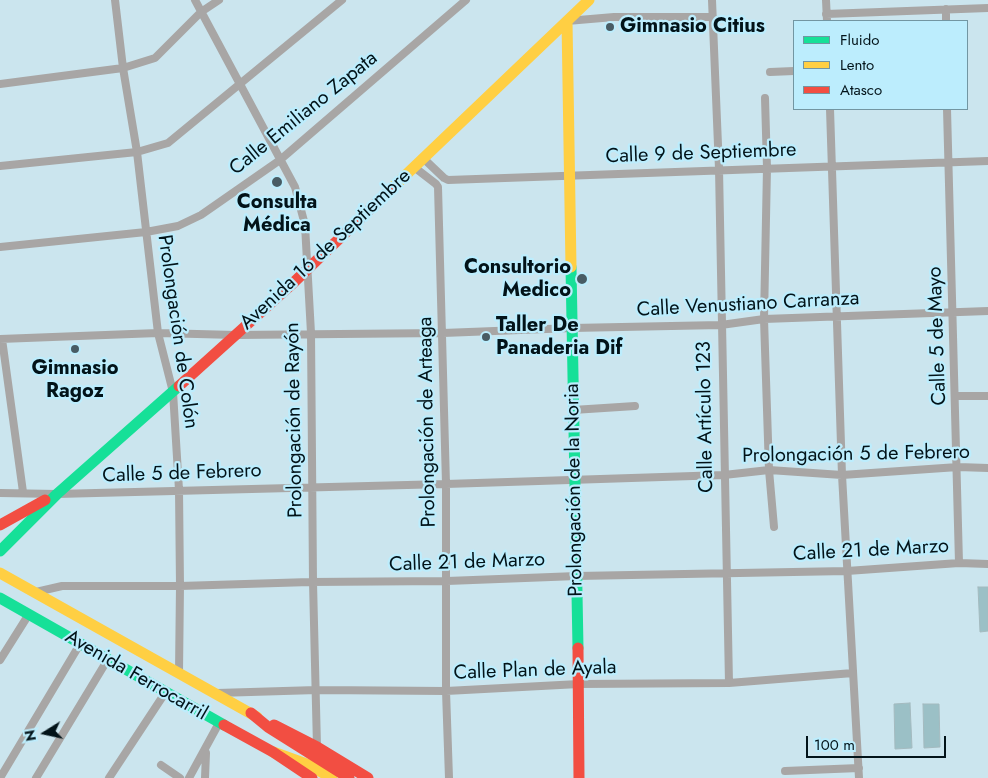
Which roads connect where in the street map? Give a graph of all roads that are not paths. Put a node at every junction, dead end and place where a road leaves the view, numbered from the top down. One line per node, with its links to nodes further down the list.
1 (115, 0): 19 (street, Prolongación de Colón)
2 (195, 0): 14 (street, Prolongación de Rayón)
3 (219, 0): 14 (street)
4 (342, 0): 23 (street)
5 (466, 0): 29 (street, Calle Emiliano Zapata)
6 (589, 0): 10 (main road, Avenida 16 de Septiembre)
7 (712, 0): 15 (street, Calle Artículo 123)
8 (826, 0): 16 (street)
9 (918, 0): 13 (street)
10 (579, 5): 18 (main road, Avenida 16 de Septiembre)
11 (988, 8): 12 (street)
12 (946, 9): 13 (street); 17 (street)
13 (918, 10): 16 (street)
14 (201, 12): 19 (street); 23 (street, Prolongación de Rayón)
15 (713, 17): 18 (street); 36 (street, Calle Artículo 123)
16 (826, 18)
17 (946, 20)
18 (567, 21): 28 (main road, Avenida 16 de Septiembre); 37 (main road, Prolongación de la Noria)
19 (123, 68): 22 (street); 27 (street, Prolongación de Colón)
20 (770, 72): 21 (street)
21 (793, 72)
22 (0, 84)
23 (240, 84): 27 (street); 29 (street, Prolongación de Rayón)
24 (765, 98): 35 (street)
25 (830, 110): 33 (street)
26 (947, 110): 31 (street, Calle 5 de Mayo)
27 (137, 152): 32 (street); 38 (street, Prolongación de Colón)
28 (424, 158): 34 (main road, Avenida 16 de Septiembre); 37 (street, Calle 9 de Septiembre)
29 (280, 160): 38 (street, Calle Emiliano Zapata); 40 (street, Prolongación de Rayón)
30 (988, 161): 31 (street, Calle 9 de Septiembre)
31 (948, 164): 33 (street, Calle 9 de Septiembre); 41 (street, Calle 5 de Mayo)
32 (0, 166)
33 (832, 166): 35 (street, Calle 9 de Septiembre); 43 (street)
34 (414, 167): 40 (main road, Avenida 16 de Septiembre); 49 (street, Prolongación de Arteaga)
35 (767, 168): 36 (street, Calle 9 de Septiembre); 44 (street)
36 (719, 169): 37 (street, Calle 9 de Septiembre); 45 (street, Calle Artículo 123)
37 (569, 175): 46 (main road, Prolongación de la Noria)
38 (146, 232): 39 (street, Calle Emiliano Zapata); 47 (street, Prolongación de Colón)
39 (0, 247)
40 (308, 268): 48 (street, Prolongación de Rayón); 50 (main road, Avenida 16 de Septiembre)
41 (954, 312): 42 (street, Calle Venustiano Carranza); 43 (street, Calle Venustiano Carranza); 53 (street, Calle 5 de Mayo)
42 (988, 312)
43 (837, 317): 44 (street, Calle Venustiano Carranza); 61 (street)
44 (764, 319): 45 (street, Calle Venustiano Carranza); 59 (street)
45 (720, 325): 46 (street, Calle Venustiano Carranza); 60 (street, Calle Artículo 123)
46 (572, 328): 49 (street, Calle Venustiano Carranza); 56 (main road, Prolongación de la Noria)
47 (158, 333): 50 (street, Calle Venustiano Carranza); 51 (street, Calle Venustiano Carranza); 52 (street, Prolongación de Colón)
48 (311, 333): 49 (street, Calle Venustiano Carranza); 50 (street, Calle Venustiano Carranza); 64 (street, Prolongación de Rayón)
49 (443, 333): 63 (street, Prolongación de Arteaga)
50 (236, 335): 52 (main road, Avenida 16 de Septiembre)
51 (1, 339): 66 (street)
52 (173, 392): 65 (street, Prolongación de Colón); 68 (main road, Avenida 16 de Septiembre)
53 (956, 396): 54 (street); 57 (street, Calle 5 de Mayo)
54 (988, 396)
55 (635, 406): 56 (street)
56 (573, 410): 62 (main road, Prolongación de la Noria)
57 (958, 467): 58 (street, Prolongación 5 de Febrero); 61 (street, Prolongación 5 de Febrero); 72 (street, Calle 5 de Mayo)
58 (988, 468)
59 (769, 470): 60 (street, Prolongación 5 de Febrero); 61 (street, Prolongación 5 de Febrero); 70 (street)
60 (724, 475): 62 (street, Prolongación 5 de Febrero); 76 (street, Calle Artículo 123)
61 (842, 475): 74 (street)
62 (574, 480): 63 (street, Calle 5 de Febrero); 77 (main road, Prolongación de la Noria)
63 (446, 484): 64 (street, Calle 5 de Febrero); 78 (street, Prolongación de Arteaga)
64 (312, 486): 65 (street, Calle 5 de Febrero); 79 (street, Prolongación de Rayón)
65 (179, 490): 68 (street, Calle 5 de Febrero); 80 (street, Prolongación de Colón)
66 (23, 492): 67 (street, Calle 5 de Febrero); 68 (street, Calle 5 de Febrero)
67 (0, 493)
68 (57, 494): 69 (main road, Avenida 16 de Septiembre); 71 (main road, Avenida 16 de Septiembre)
69 (0, 525)
70 (774, 527)
71 (0, 550)
72 (959, 563): 73 (street, Calle 21 de Marzo); 74 (street, Calle 21 de Marzo)
73 (988, 564)
74 (847, 571): 76 (street, Calle 21 de Marzo); 88 (street)
75 (0, 573): 81 (main road, Avenida Ferrocarril)
76 (725, 574): 77 (street, Calle 21 de Marzo); 90 (street, Calle Artículo 123)
77 (577, 576): 78 (street, Calle 21 de Marzo); 89 (main road, Prolongación de la Noria)
78 (447, 581): 79 (street, Calle 21 de Marzo); 92 (street, Prolongación de Arteaga)
79 (313, 582): 80 (street, Calle 21 de Marzo); 91 (street, Prolongación de Rayón)
80 (180, 586): 81 (street, Calle 21 de Marzo); 87 (street, Prolongación de Colón)
81 (36, 592): 87 (main road, Avenida Ferrocarril)
82 (0, 598): 83 (main road, Avenida Ferrocarril)
83 (29, 614): 84 (main road, Avenida Ferrocarril); 86 (street)
84 (80, 644): 85 (main road, Avenida Ferrocarril); 103 (street)
85 (108, 659): 93 (main road, Avenida Ferrocarril); 104 (street)
86 (0, 660)
87 (178, 672): 94 (main road, Avenida Ferrocarril)
88 (853, 674): 90 (street, Calle Plan de Ayala); 101 (street)
89 (579, 684): 90 (street, Calle Plan de Ayala); 92 (street, Calle Plan de Ayala); 114 (main road, Prolongación de la Noria)
90 (729, 684)
91 (317, 690): 92 (street, Calle Plan de Ayala); 94 (street, Calle Plan de Ayala); 97 (street, Prolongación de Rayón)
92 (446, 691): 113 (street, Prolongación de Arteaga)
93 (165, 693): 96 (main road, Avenida Ferrocarril); 105 (street)
94 (217, 693): 95 (main road, Avenida Ferrocarril)
95 (250, 713): 97 (main road, Avenida Ferrocarril); 111 (main road, Avenida Ferrocarril)
96 (219, 723): 98 (street); 99 (main road, Avenida Ferrocarril)
97 (317, 747): 112 (main road, Avenida Ferrocarril)
98 (206, 750): 107 (street); 108 (street)
99 (273, 752): 109 (main road, Avenida Ferrocarril); 110 (main road, Avenida Ferrocarril)
100 (161, 764): 106 (street)
101 (859, 768): 102 (street); 115 (street)
102 (785, 771)
103 (0, 778)
104 (36, 778)
105 (109, 778)
106 (180, 778)
107 (189, 778)
108 (205, 778)
109 (312, 778)
110 (332, 778)
111 (349, 778)
112 (368, 778)
113 (449, 778)
114 (579, 778)
115 (859, 778)

